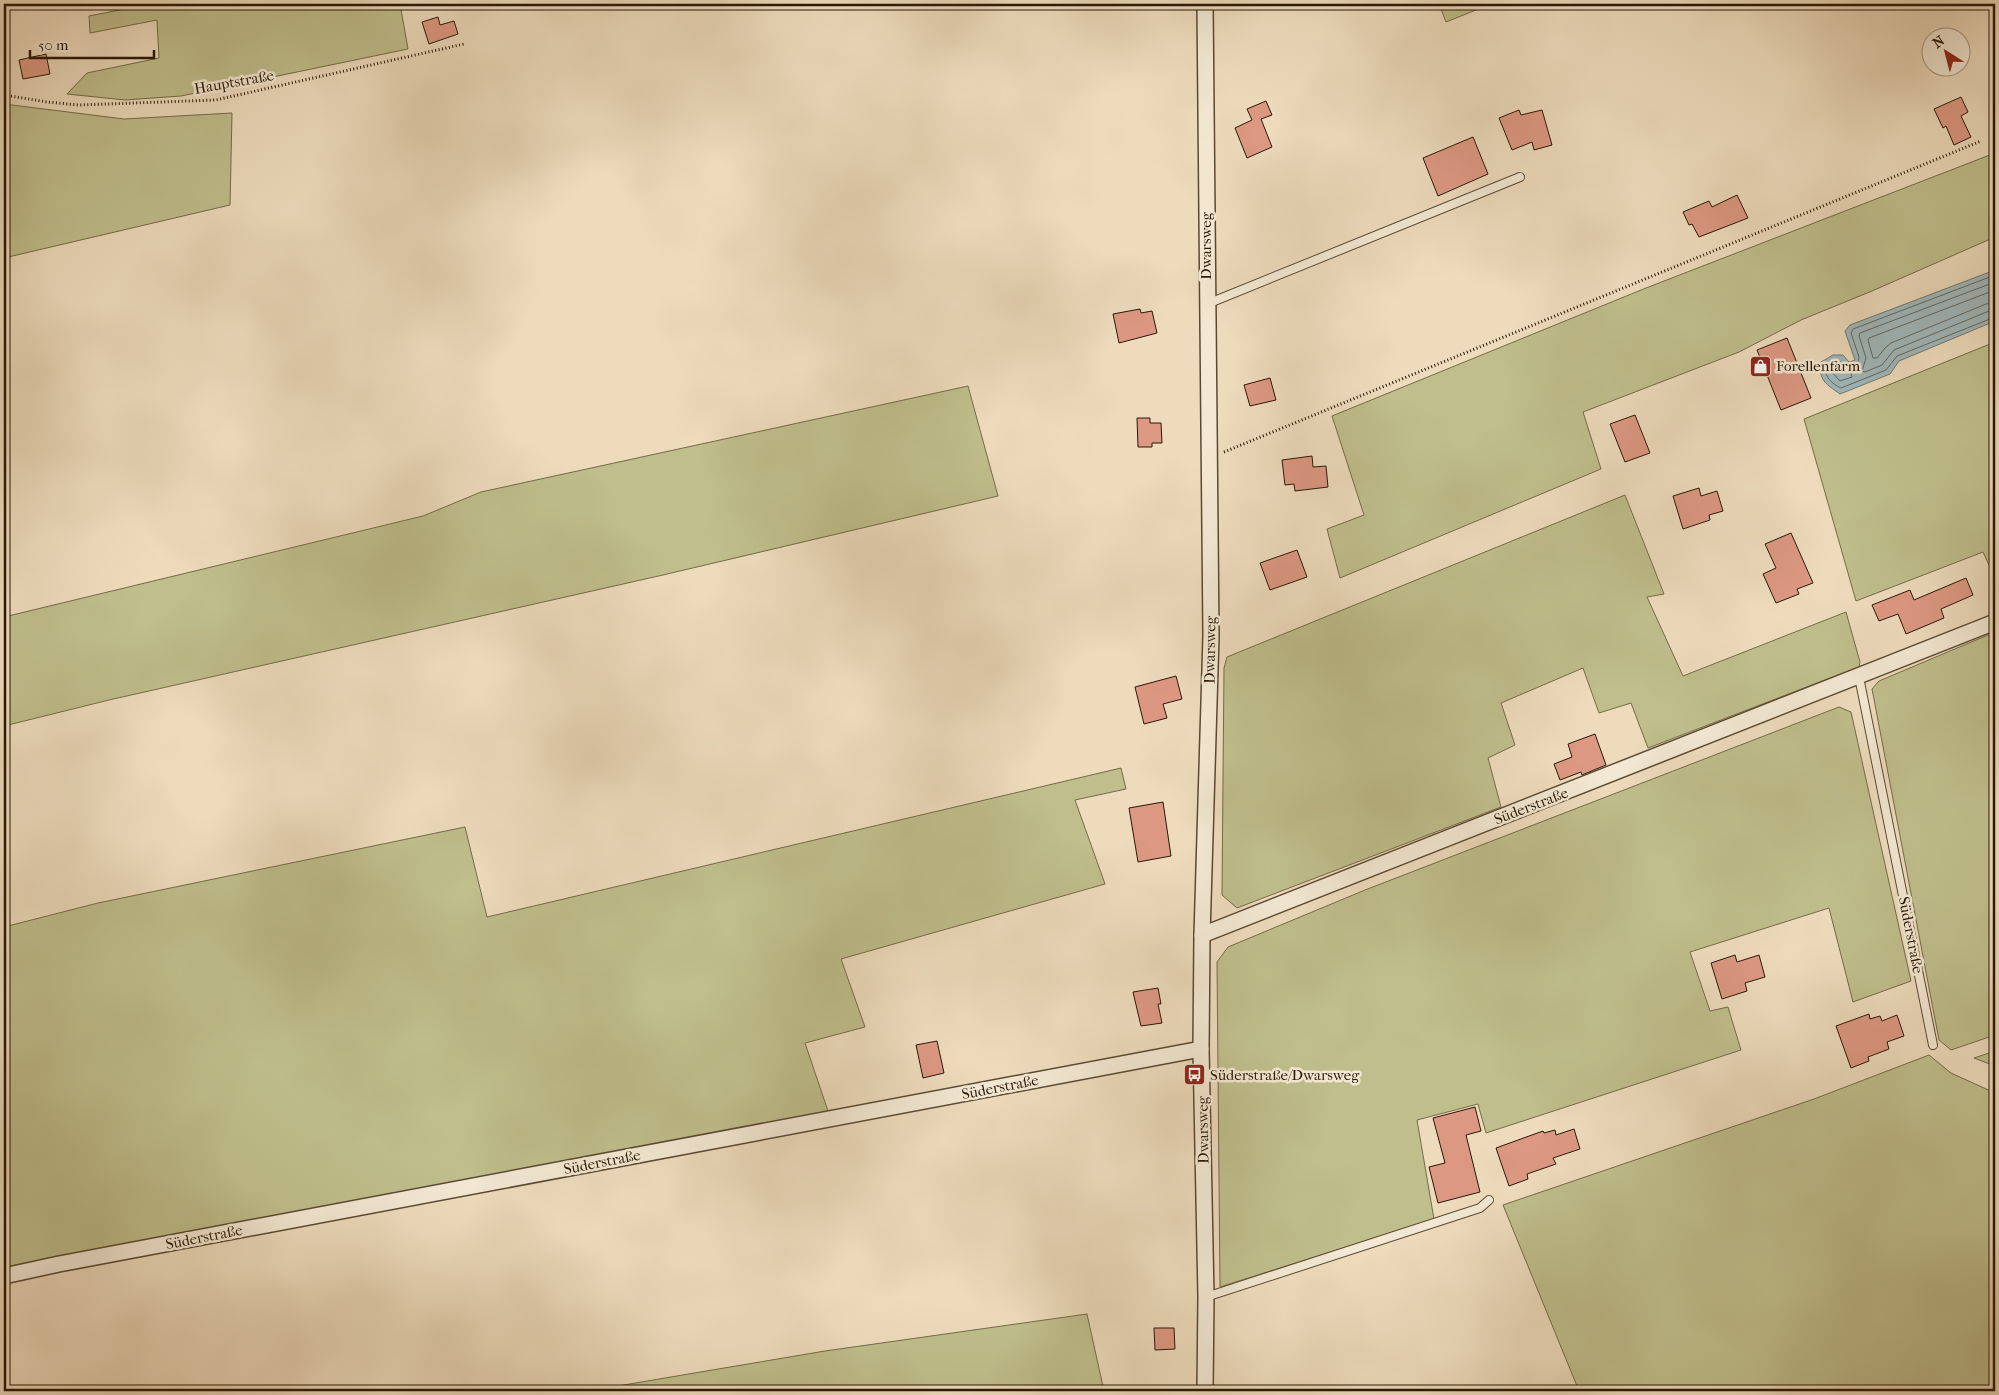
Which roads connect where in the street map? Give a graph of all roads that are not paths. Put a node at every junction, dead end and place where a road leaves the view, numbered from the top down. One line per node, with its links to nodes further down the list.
1 (1205, 4): 3 (street, Dwarsweg)
2 (1520, 177): 3 (lane)
3 (1207, 304): 6 (street, Dwarsweg)
4 (1995, 622): 5 (street, Süderstraße)
5 (1859, 677): 6 (street, Süderstraße); 7 (lane, Süderstraße)
6 (1202, 935): 8 (street, Dwarsweg)
7 (1933, 1045)
8 (1201, 1049): 10 (street, Süderstraße); 11 (street, Dwarsweg)
9 (1489, 1200): 11 (lane)
10 (4, 1276)
11 (1206, 1297): 12 (street, Dwarsweg)
12 (1205, 1391)

